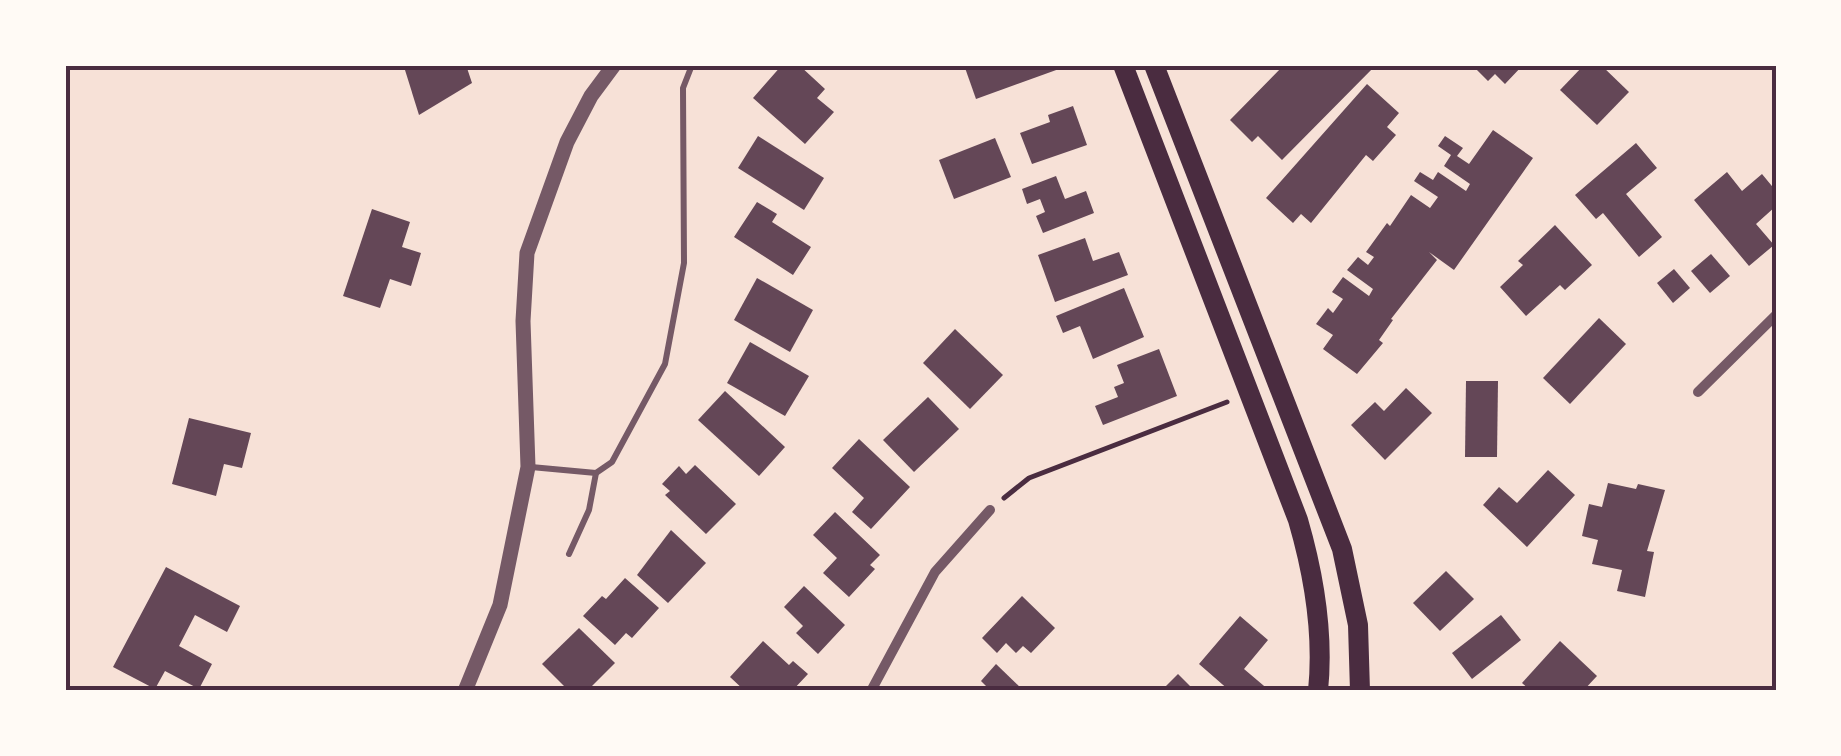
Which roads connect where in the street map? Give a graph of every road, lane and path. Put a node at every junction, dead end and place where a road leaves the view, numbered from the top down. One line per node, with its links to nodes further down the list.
1 (614, 65): 8 (street)
2 (692, 65): 9 (lane)
3 (1123, 65): 14 (highway)
4 (1154, 65): 15 (highway)
5 (1776, 315): 6 (street)
6 (1698, 392)
7 (1230, 401): 10 (path)
8 (528, 467): 9 (lane); 12 (street)
9 (596, 473): 11 (lane)
10 (990, 510): 13 (street)
11 (569, 554)
12 (465, 691)
13 (872, 691)
14 (1318, 691)
15 (1360, 691)

